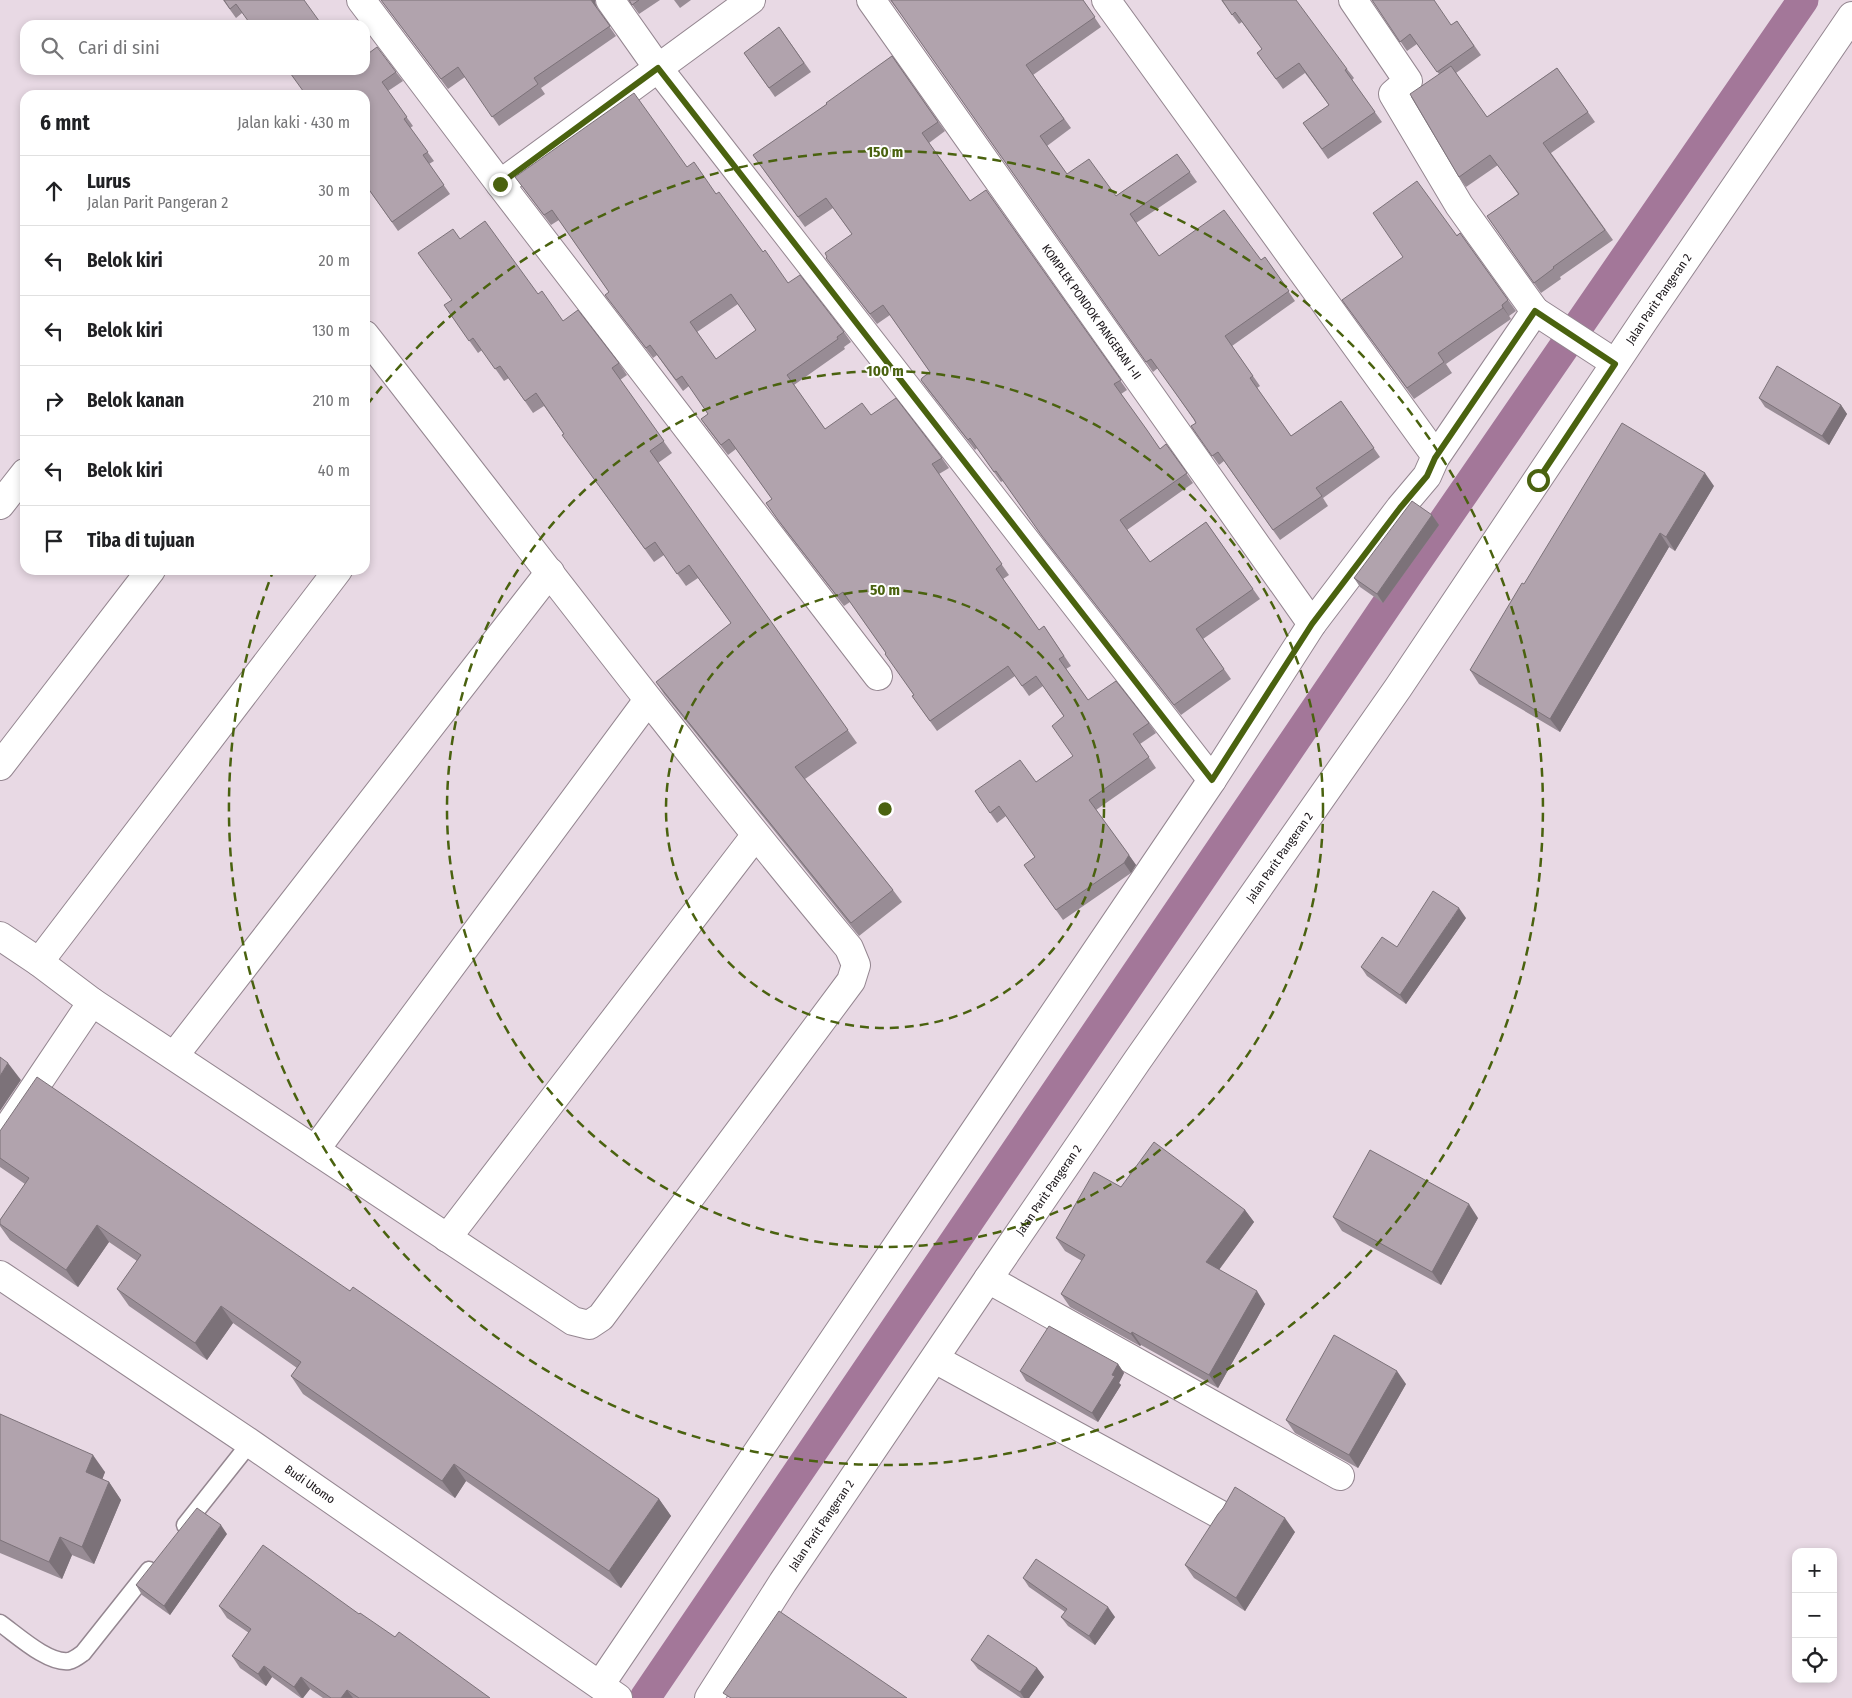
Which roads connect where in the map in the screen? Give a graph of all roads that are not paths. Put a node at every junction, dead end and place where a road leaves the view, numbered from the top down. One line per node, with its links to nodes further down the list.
1 (361, 0): 9 (street)
2 (610, 0): 8 (street)
3 (751, 0): 8 (street)
4 (871, 0): 19 (street, KOMPLEK PONDOK PANGERAN I-II)
5 (1106, 0): 13 (street)
6 (1353, 0): 10 (street)
7 (1852, 16): 12 (street, Jalan Parit Pangeran 2)
8 (658, 68): 9 (street); 23 (street)
9 (500, 184): 20 (street)
10 (1542, 315): 12 (street); 13 (street)
11 (370, 341): 16 (street)
12 (1609, 359): 33 (street, Jalan Parit Pangeran 2)
13 (1435, 458): 19 (street)
14 (20, 479): 15 (street)
15 (0, 505)
16 (550, 572): 21 (street); 28 (street)
17 (147, 575): 22 (street)
18 (334, 575): 26 (street)
19 (1312, 624): 23 (street)
20 (878, 676)
21 (648, 700): 24 (street); 30 (street)
22 (0, 766)
23 (1212, 780): 41 (street)
24 (756, 836): 31 (street); 31 (street)
25 (0, 936): 26 (street)
26 (38, 962): 27 (street)
27 (92, 1002): 28 (street); 29 (street)
28 (174, 1056): 30 (street)
29 (0, 1139)
30 (315, 1150): 31 (street)
31 (447, 1238)
32 (0, 1275): 35 (street, Budi Utomo)
33 (988, 1279): 34 (street, Jalan Parit Pangeran 2); 36 (street)
34 (935, 1359): 37 (street); 42 (street, Jalan Parit Pangeran 2)
35 (250, 1443): 38 (lane); 41 (street, Budi Utomo)
36 (1340, 1476)
37 (1219, 1514)
38 (176, 1536)
39 (157, 1560): 40 (lane)
40 (0, 1623)
41 (609, 1691)
42 (709, 1698)

